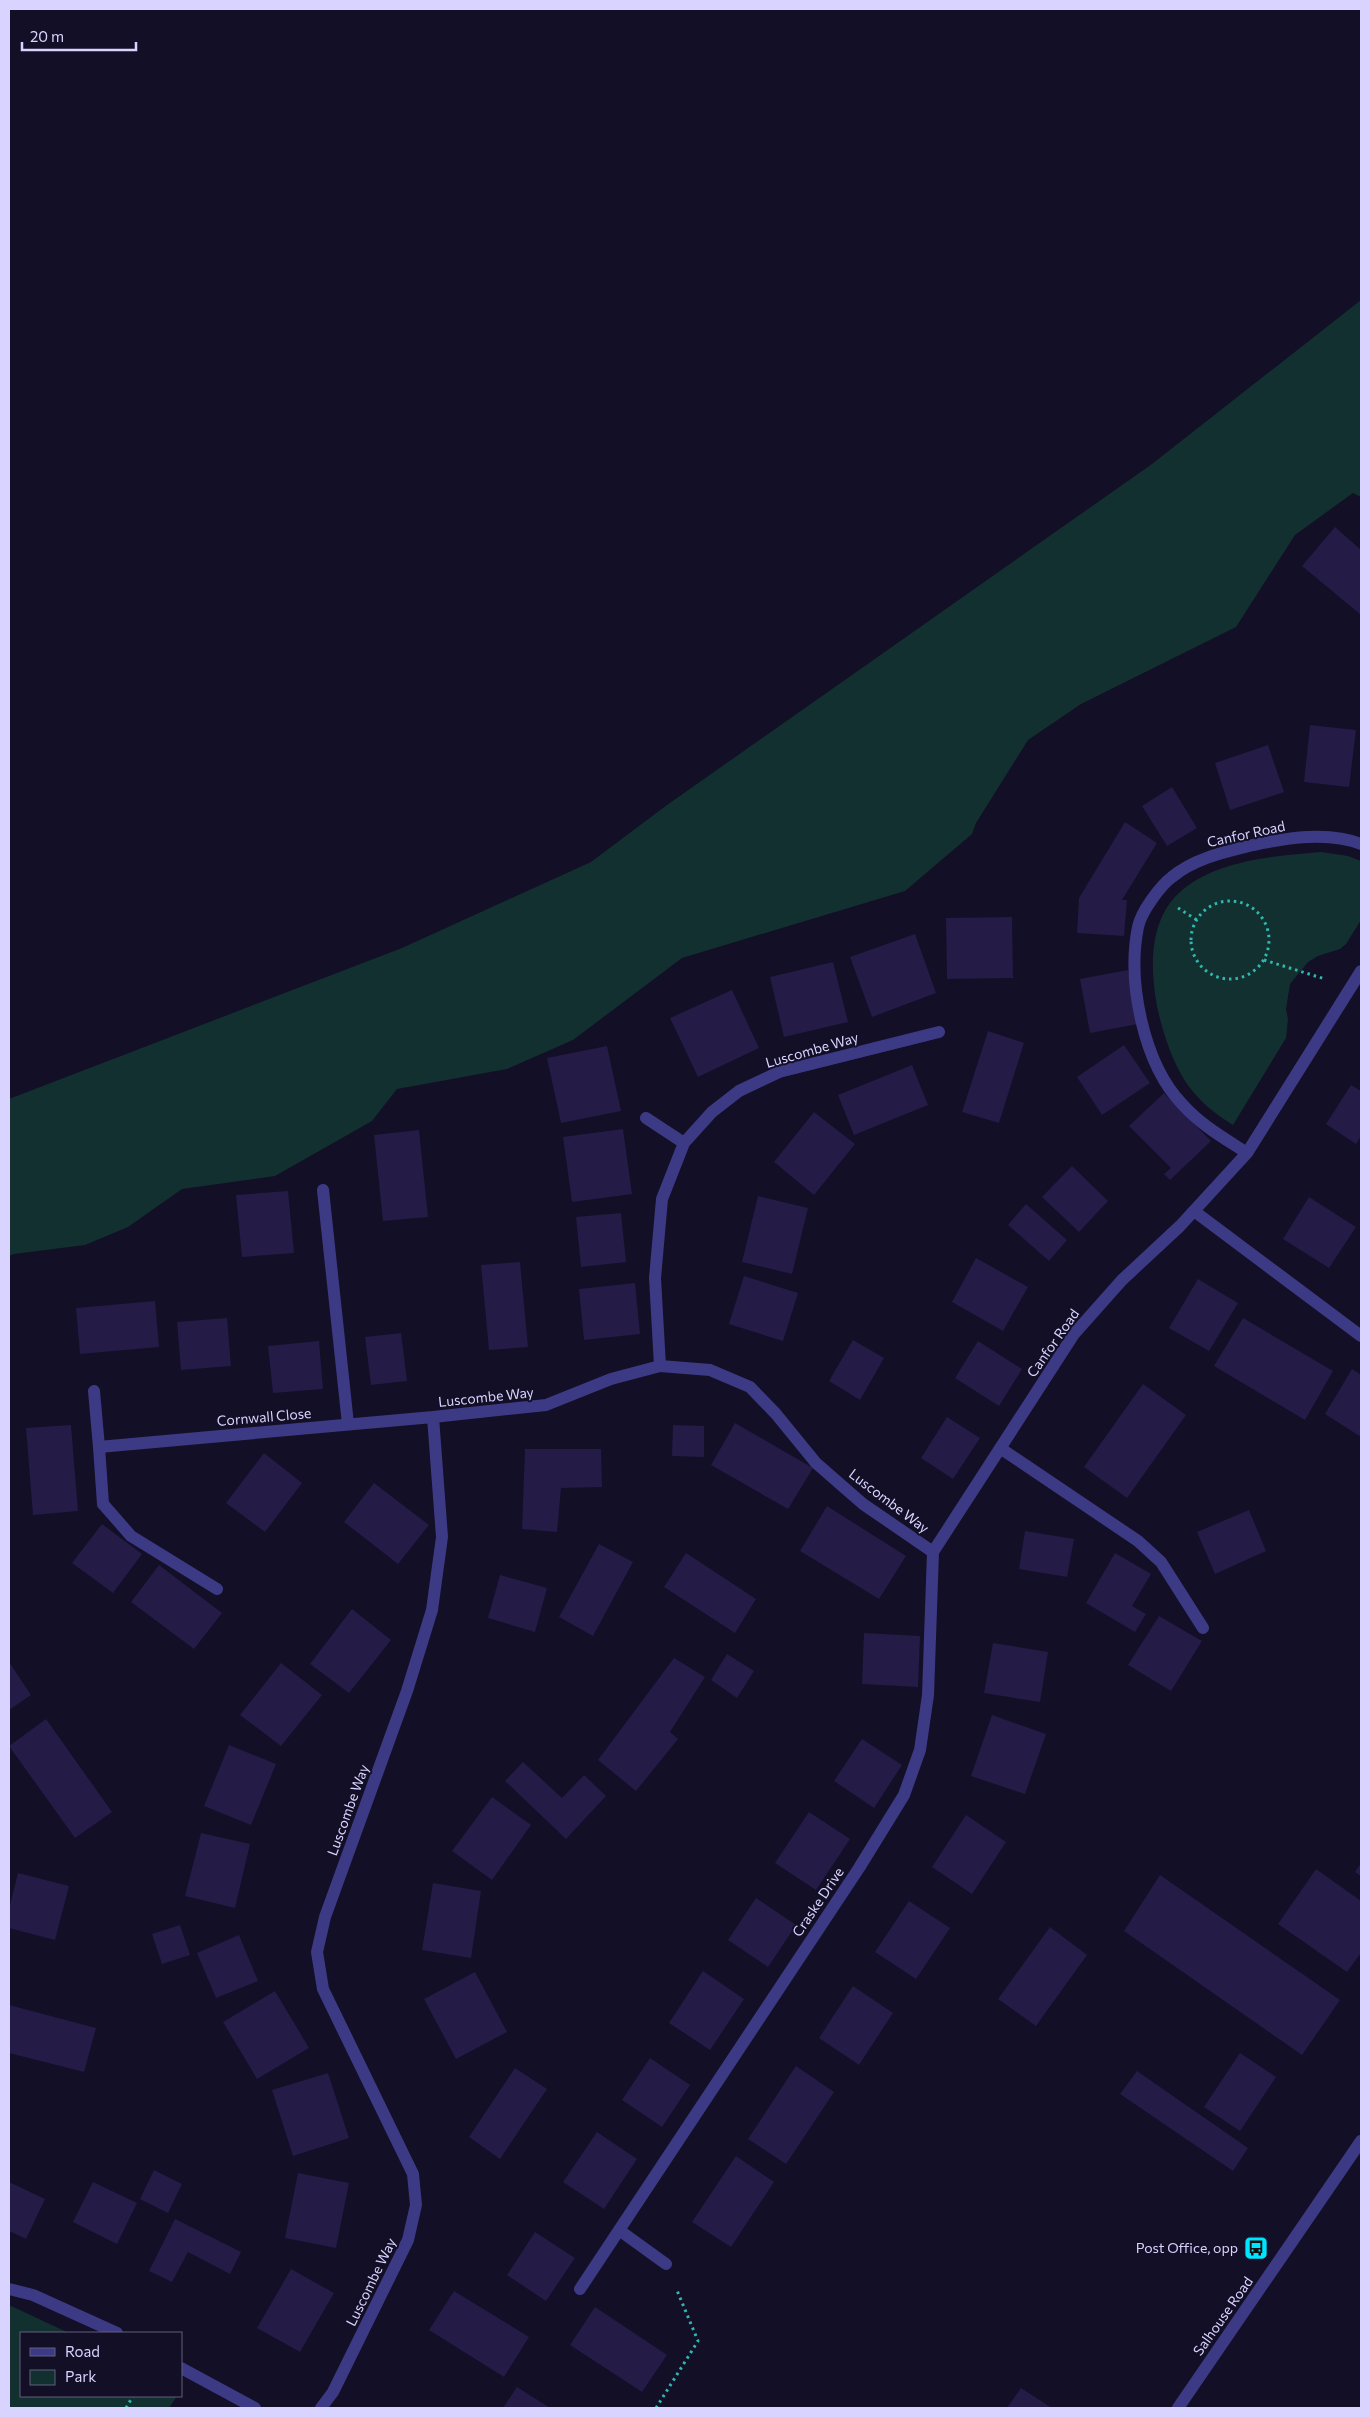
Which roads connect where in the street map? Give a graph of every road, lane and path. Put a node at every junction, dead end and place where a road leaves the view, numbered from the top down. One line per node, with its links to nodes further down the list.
1 (1361, 844): 8 (street, Canfor Road)
2 (1264, 960): 2 (path); 4 (path)
3 (1361, 971): 4 (street, Canfor Road)
4 (1356, 990): 8 (street, Canfor Road)
5 (939, 1032): 7 (street, Luscombe Way)
6 (646, 1118): 7 (street)
7 (684, 1143): 12 (street, Luscombe Way)
8 (1247, 1153): 10 (street, Canfor Road)
9 (323, 1190): 15 (street)
10 (1194, 1211): 11 (street); 17 (street, Canfor Road)
11 (1361, 1336)
12 (660, 1366): 14 (street, Luscombe Way); 18 (street, Luscombe Way)
13 (94, 1391): 16 (street)
14 (433, 1417): 15 (street, Cornwall Close); 31 (street, Luscombe Way)
15 (348, 1424): 16 (street, Cornwall Close)
16 (99, 1447): 19 (street)
17 (1000, 1448): 18 (street, Canfor Road); 20 (street)
18 (933, 1552): 22 (street, Craske Drive)
19 (217, 1589)
20 (1203, 1628)
21 (1361, 2141): 33 (street, Salhouse Road)
22 (619, 2230): 23 (street); 25 (street, Craske Drive)
23 (666, 2264): 32 (path)
24 (9, 2289): 26 (street)
25 (580, 2289)
26 (116, 2332)
27 (182, 2369): 30 (street)
28 (132, 2397): 29 (path)
29 (126, 2408)
30 (255, 2408)
31 (321, 2408)
32 (656, 2408)
33 (1178, 2408)

